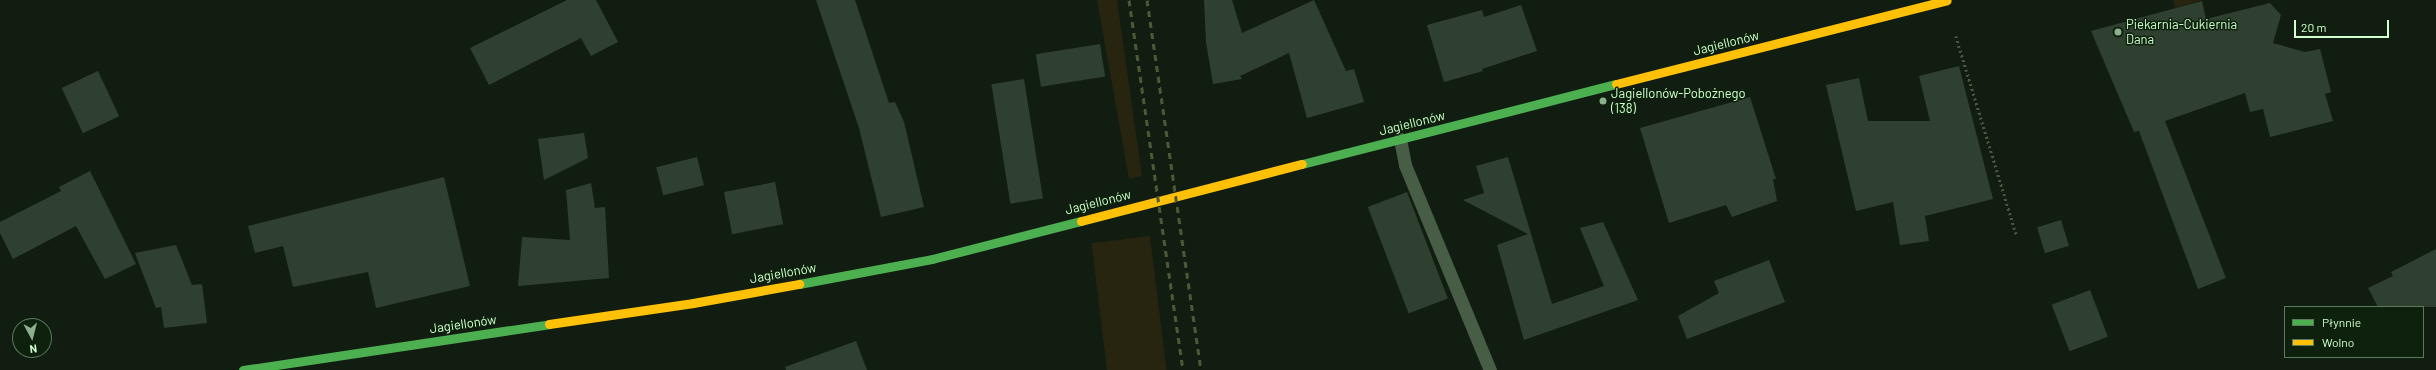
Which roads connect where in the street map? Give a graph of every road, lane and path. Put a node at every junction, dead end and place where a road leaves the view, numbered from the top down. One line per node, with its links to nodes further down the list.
1 (1947, 0): 3 (street, Jagiellonów)
2 (1956, 36): 4 (path)
3 (1400, 139): 5 (street, Jagiellonów); 6 (lane)
4 (2016, 234)
5 (243, 370)
6 (1490, 370)

